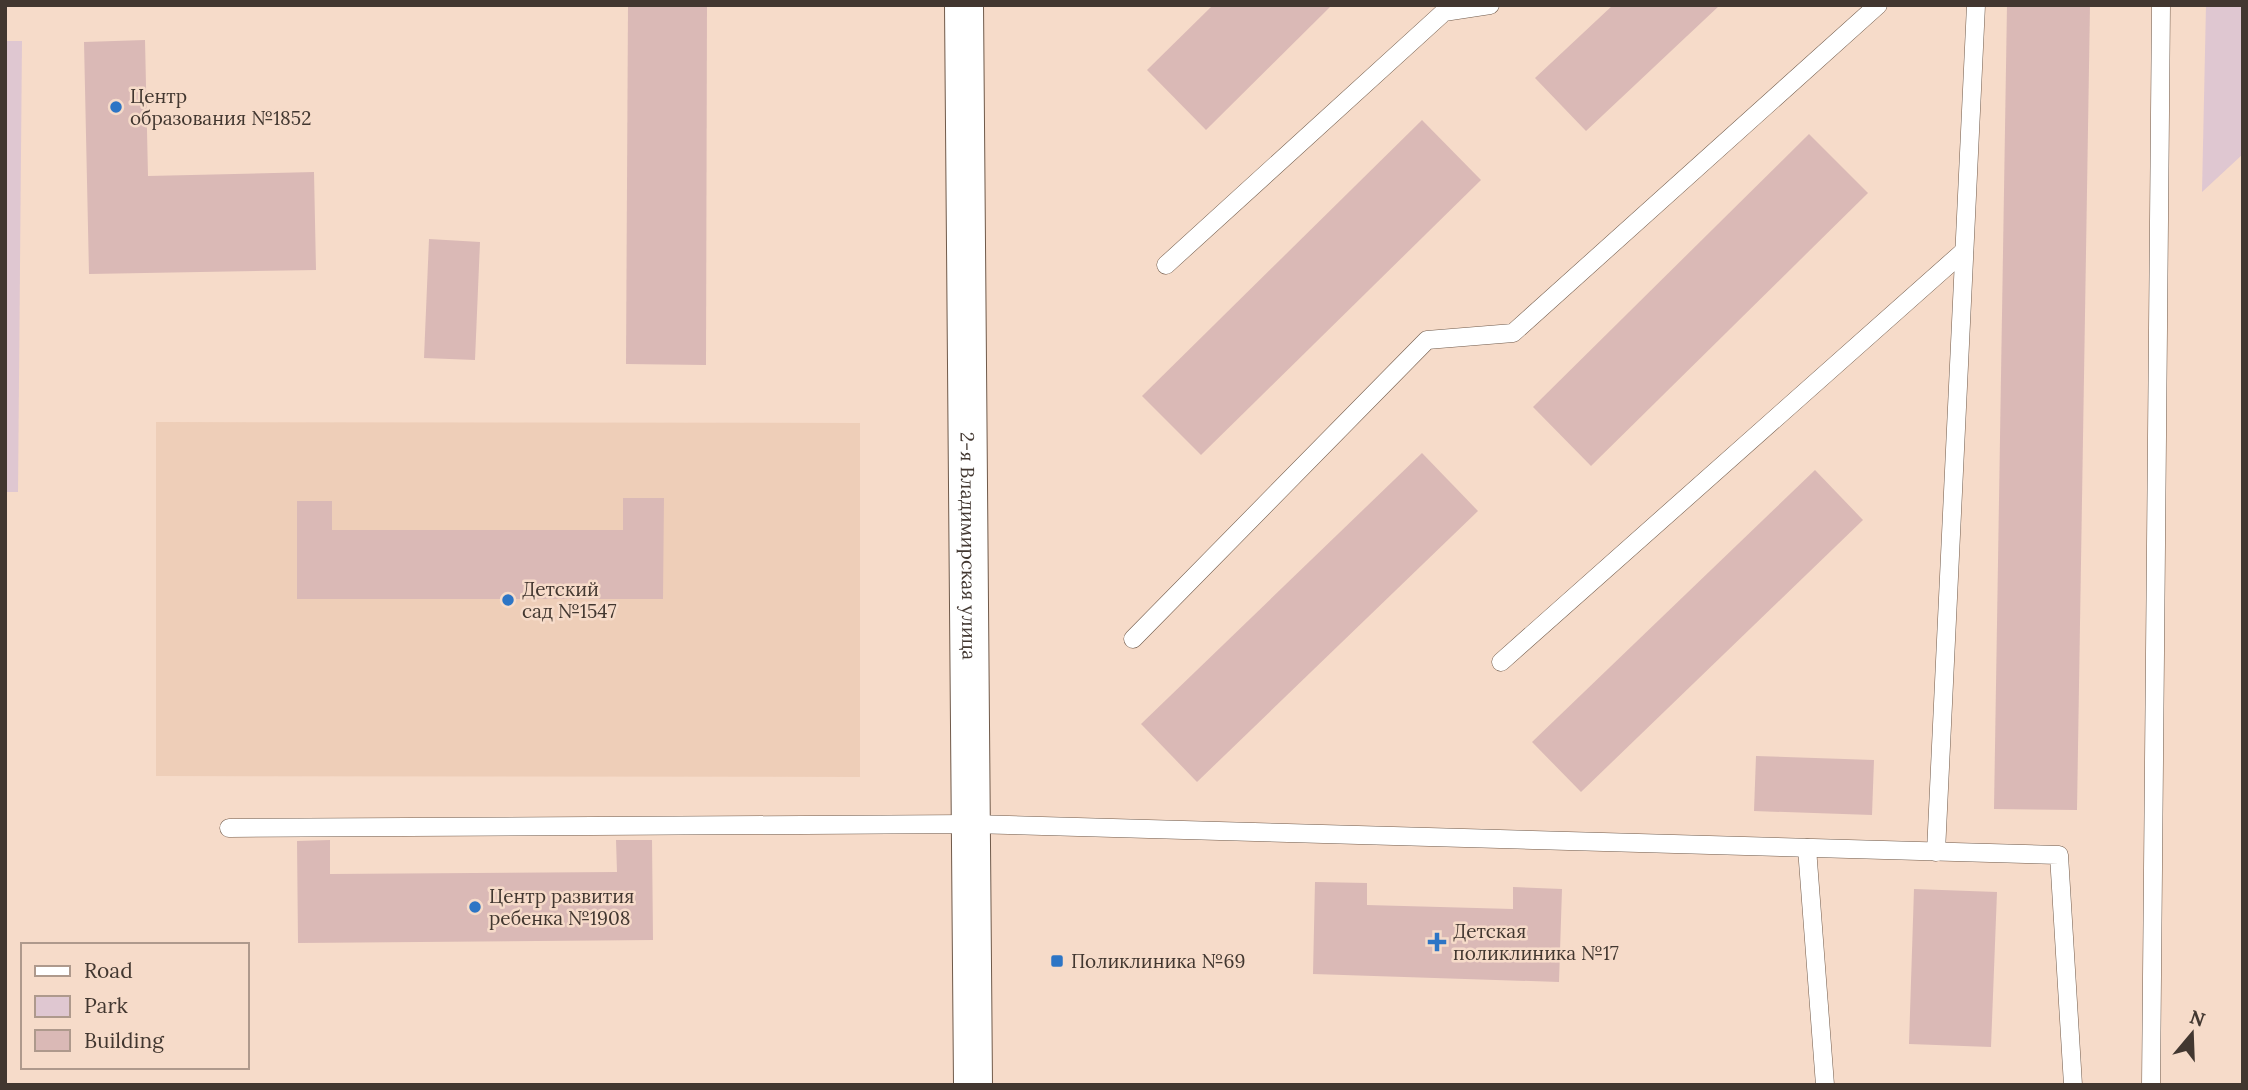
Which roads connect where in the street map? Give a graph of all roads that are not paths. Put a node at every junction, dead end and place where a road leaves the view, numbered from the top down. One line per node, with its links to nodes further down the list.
1 (964, 5): 10 (street, 2-я Владимирская улица)
2 (1490, 5): 7 (lane)
3 (1878, 5): 8 (lane)
4 (1976, 5): 6 (lane)
5 (2161, 5): 17 (lane)
6 (1964, 251): 9 (lane); 13 (lane)
7 (1166, 265)
8 (1133, 639)
9 (1501, 662)
10 (971, 824): 11 (lane); 12 (lane); 14 (street, 2-я Владимирская улица)
11 (229, 828)
12 (1807, 848): 13 (lane); 15 (lane)
13 (1936, 852): 16 (lane)
14 (974, 1085)
15 (1825, 1085)
16 (2073, 1085)
17 (2151, 1085)

